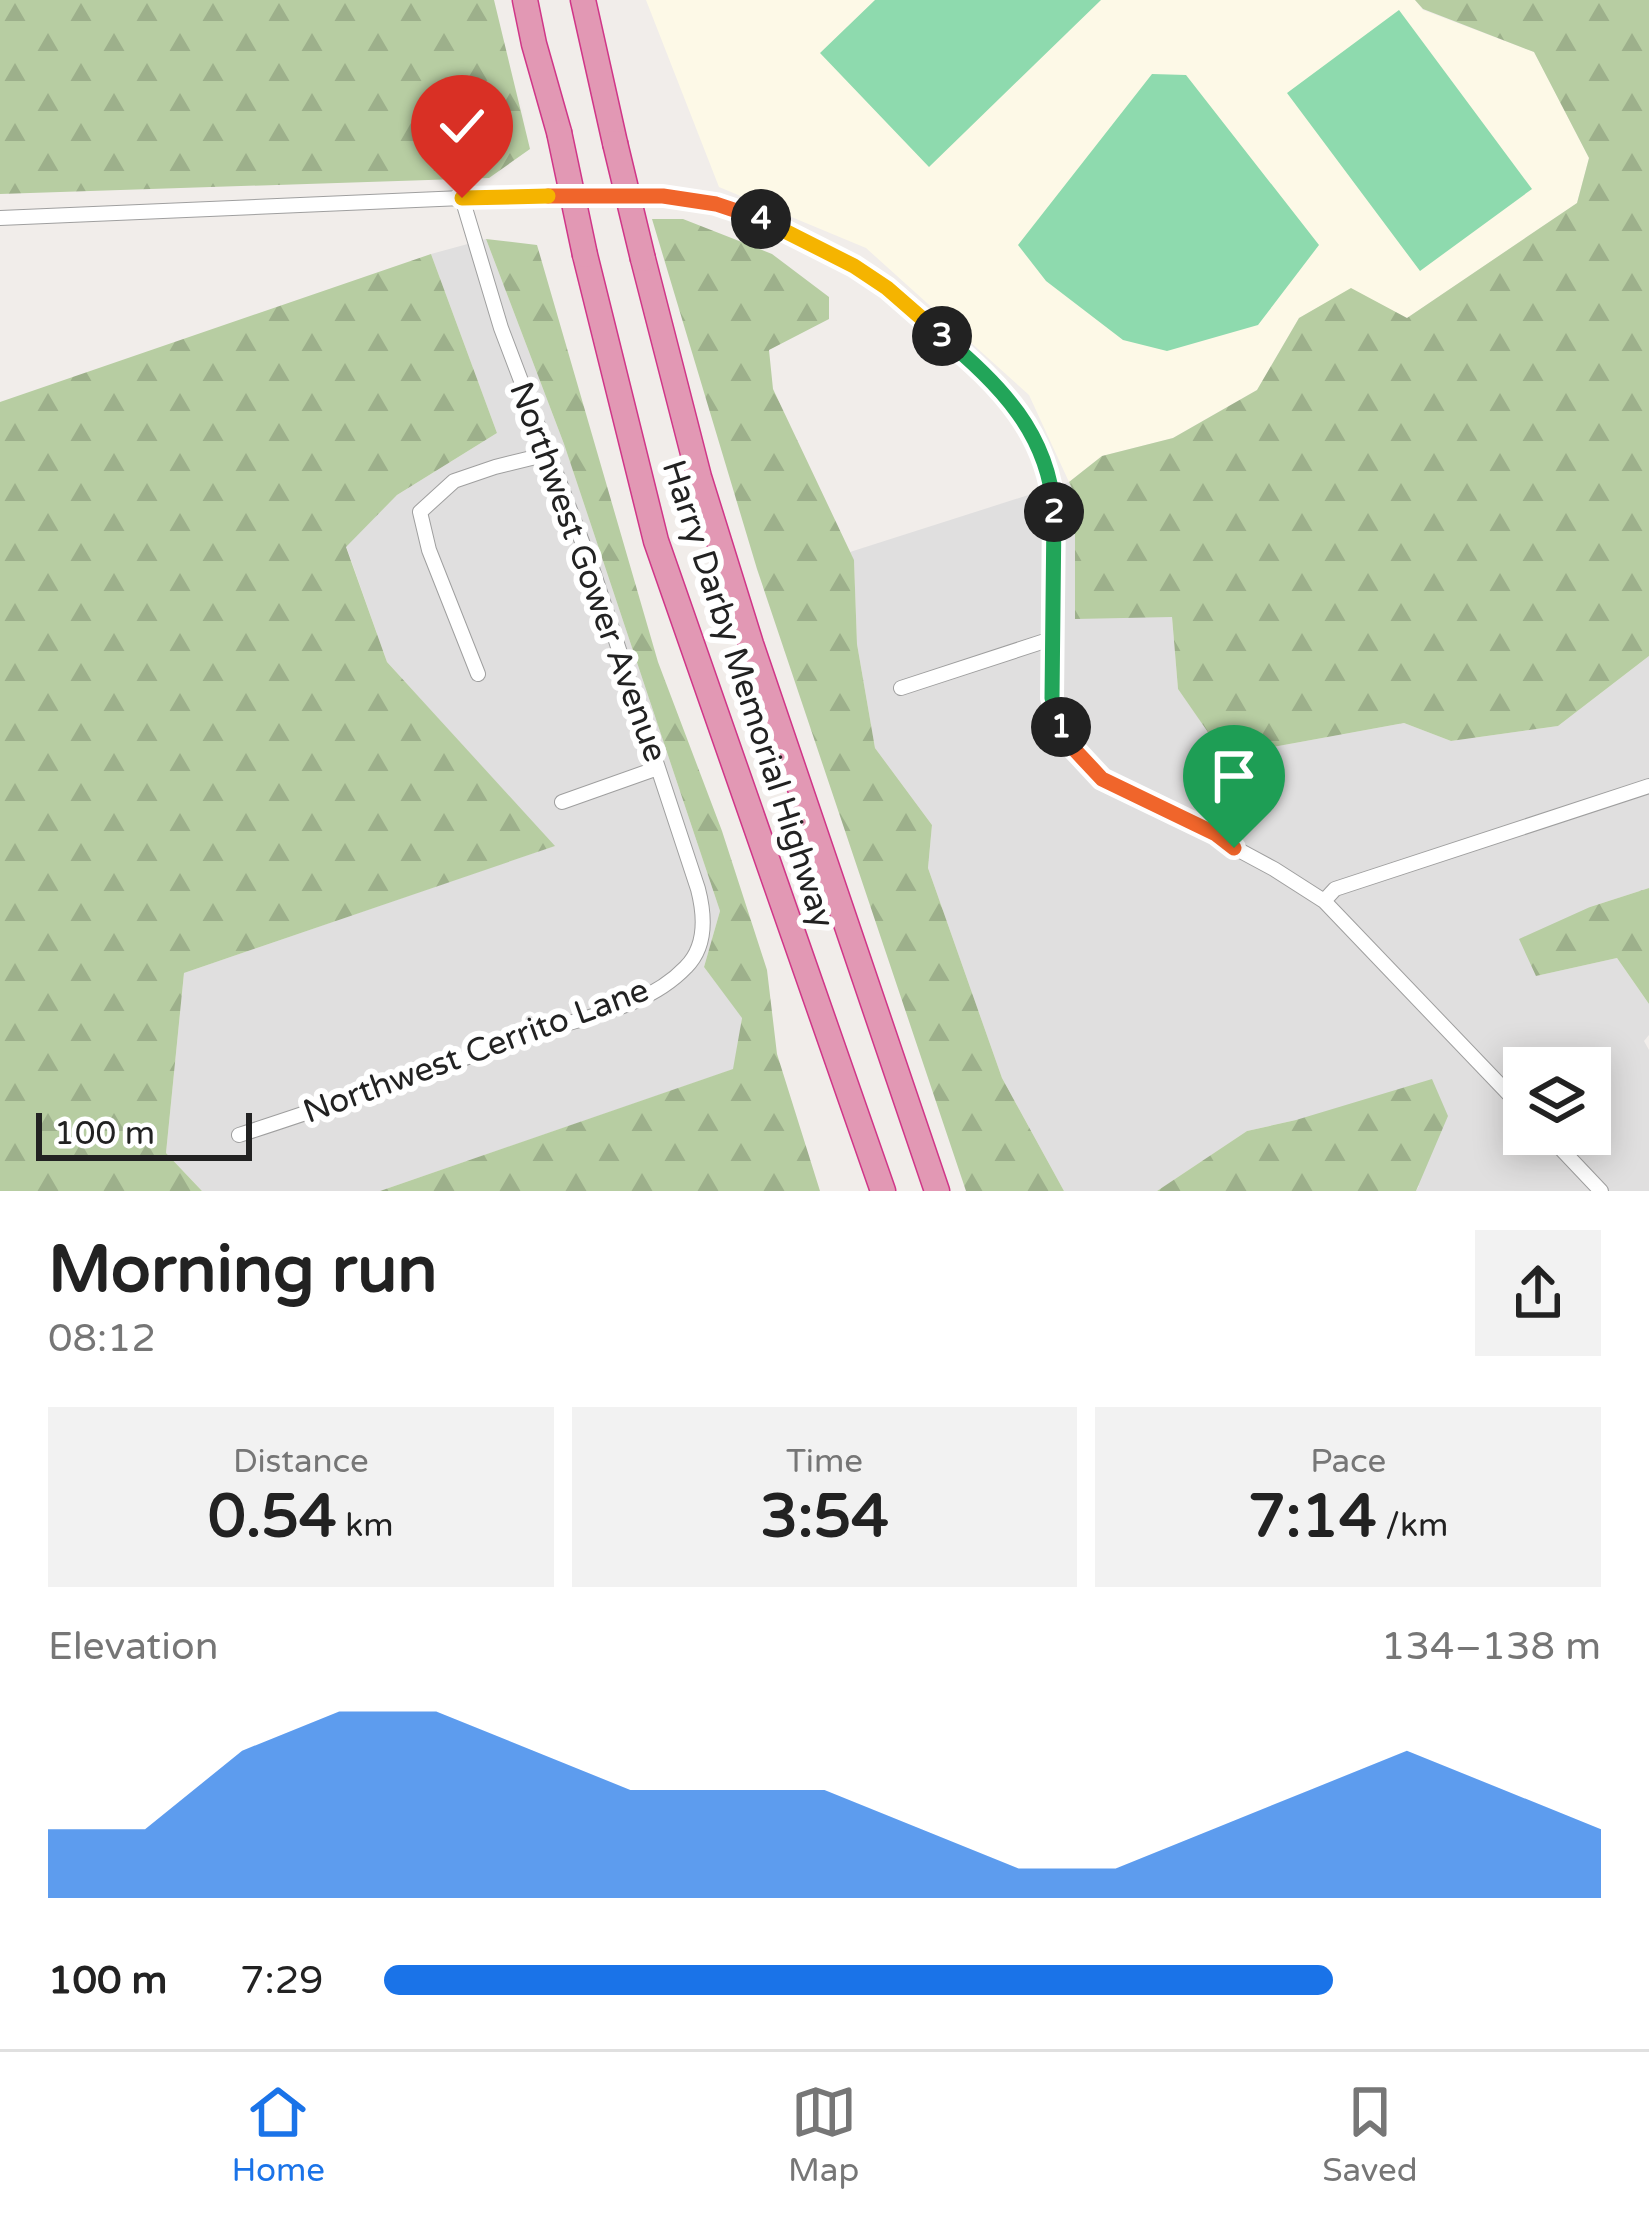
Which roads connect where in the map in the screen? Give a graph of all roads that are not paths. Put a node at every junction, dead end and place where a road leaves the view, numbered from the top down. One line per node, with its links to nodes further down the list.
1 (525, 0): 17 (highway, Harry Darby Memorial Highway, bridge)
2 (583, 0): 18 (highway, Harry Darby Memorial Highway, bridge)
3 (462, 198): 4 (street); 5 (street, Northwest Gower Avenue); 6 (street)
4 (0, 218)
5 (548, 454): 7 (street); 9 (street, Northwest Gower Avenue)
6 (1051, 639): 8 (street); 12 (street)
7 (478, 674)
8 (901, 688)
9 (658, 768): 11 (street); 13 (street, Northwest Gower Avenue)
10 (1649, 786): 12 (street)
11 (562, 802)
12 (1324, 902): 14 (street)
13 (699, 946): 15 (street, Northwest Cerrito Lane)
14 (1503, 1088)
15 (239, 1135)
16 (1567, 1155): 19 (street)
17 (883, 1191)
18 (937, 1191)
19 (1601, 1191)

